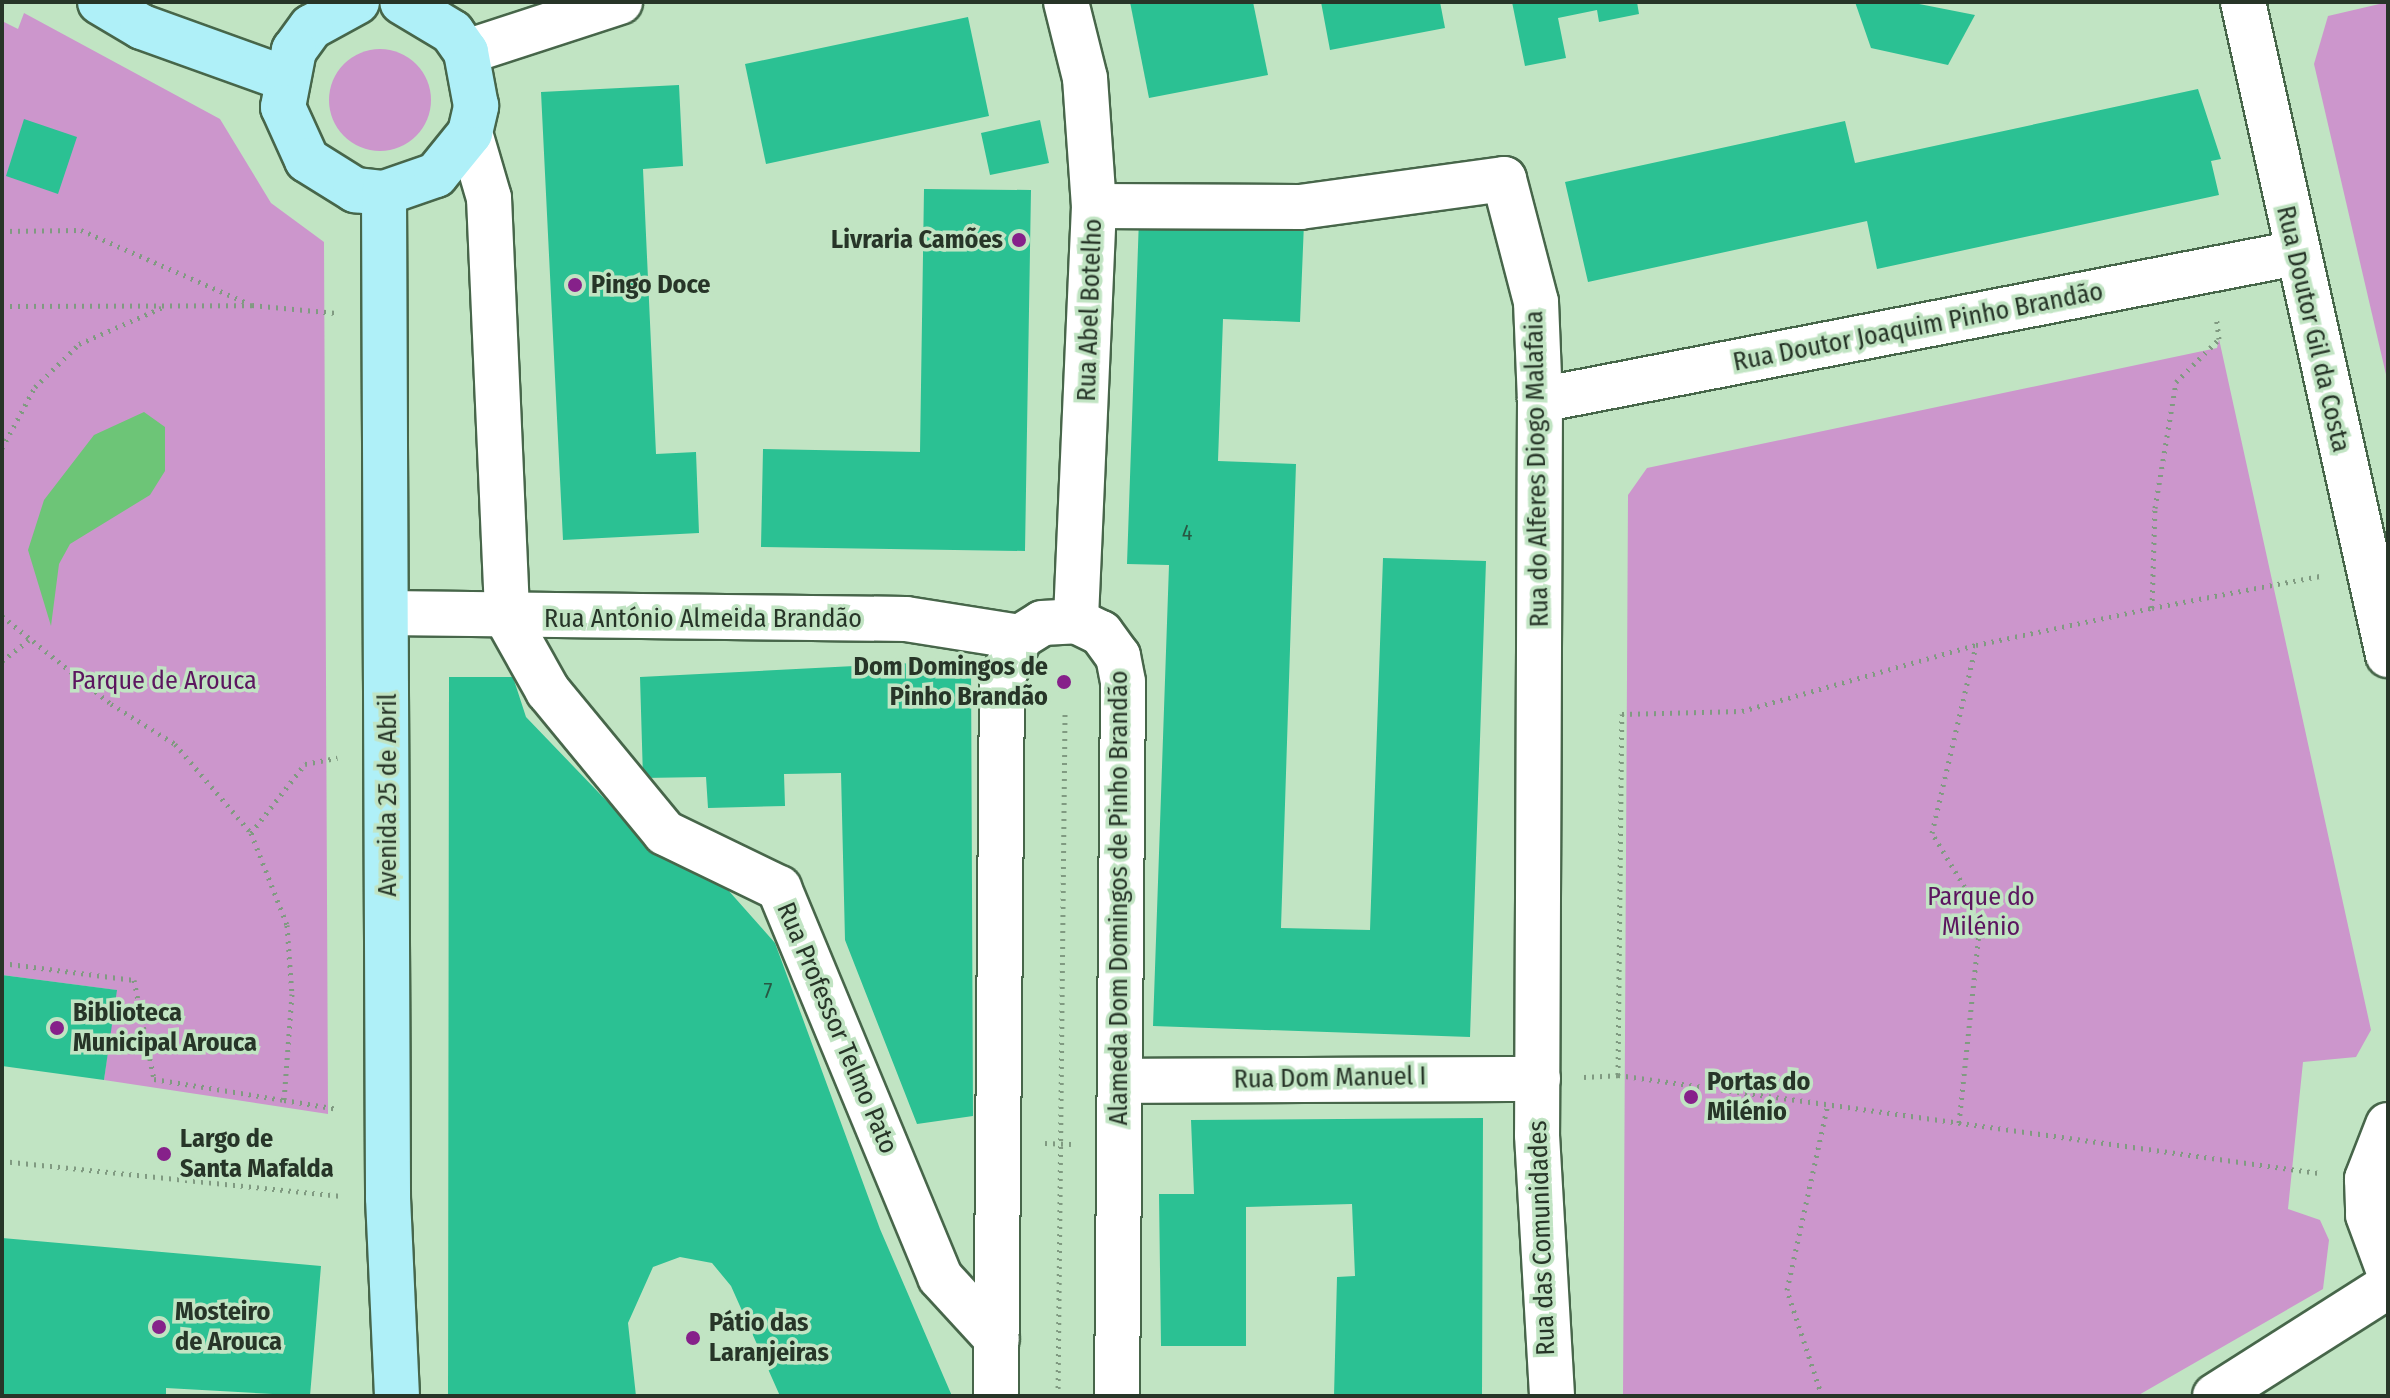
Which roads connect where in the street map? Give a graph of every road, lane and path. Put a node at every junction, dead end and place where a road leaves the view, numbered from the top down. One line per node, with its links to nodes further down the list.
1 (100, 2): 8 (main road)
2 (357, 2): 8 (main road)
3 (402, 2): 7 (main road)
4 (620, 2): 7 (street)
5 (1066, 2): 11 (street, Rua Abel Botelho)
6 (2243, 2): 13 (street, Rua Doutor Gil da Costa)
7 (466, 52): 9 (main road)
8 (284, 78): 10 (main road)
9 (470, 133): 10 (main road); 26 (street)
10 (384, 193): 18 (main road, Avenida 25 de Abril)
11 (1094, 206): 19 (street, Rua do Alferes Diogo Malafaia); 27 (street, Rua Abel Botelho)
12 (2, 231): 16 (path)
13 (2296, 253): 14 (street, Rua Doutor Joaquim Pinho Brandão); 21 (street, Rua Doutor Gil da Costa)
14 (2210, 270): 19 (street, Rua Doutor Joaquim Pinho Brandão); 23 (path)
15 (170, 305): 16 (path); 17 (path); 20 (path)
16 (252, 305): 18 (path)
17 (2, 306)
18 (382, 317): 24 (main road, Avenida 25 de Abril)
19 (1540, 400): 40 (street, Rua do Alferes Diogo Malafaia)
20 (2, 448)
21 (2368, 566): 23 (path); 31 (street, Rua Doutor Gil da Costa)
22 (2, 607): 25 (path)
23 (2152, 608): 30 (path)
24 (386, 613): 26 (street, Rua António Almeida Brandão); 36 (main road, Avenida 25 de Abril)
25 (4, 618): 29 (path)
26 (507, 618): 28 (street, Rua António Almeida Brandão); 55 (street, Rua Professor Telmo Pato)
27 (1076, 621): 28 (street); 34 (street, Alameda Dom Domingos de Pinho Brandão)
28 (1020, 637): 35 (street)
29 (29, 640): 32 (path); 37 (path)
30 (1976, 645): 39 (path); 45 (path)
31 (2388, 655)
32 (2, 661)
33 (1065, 712): 34 (path); 35 (path); 48 (path)
34 (1122, 712): 41 (street, Alameda Dom Domingos de Pinho Brandão)
35 (999, 713): 47 (street)
36 (389, 748): 37 (path); 56 (main road, Avenida 25 de Abril)
37 (251, 833): 42 (path)
38 (2, 963): 42 (path)
39 (1618, 1075): 40 (path); 43 (path)
40 (1538, 1079): 41 (street, Rua Dom Manuel I); 60 (street, Rua das Comunidades)
41 (1121, 1081): 49 (street, Alameda Dom Domingos de Pinho Brandão)
42 (284, 1100): 44 (path)
43 (1828, 1104): 45 (path); 61 (path)
44 (338, 1108)
45 (1959, 1123): 51 (path)
46 (2388, 1125): 51 (street)
47 (998, 1143): 48 (path); 55 (street)
48 (1061, 1144): 49 (path); 58 (path)
49 (1120, 1144): 59 (street, Alameda Dom Domingos de Pinho Brandão)
50 (2, 1161): 52 (path)
51 (2367, 1179): 53 (street)
52 (340, 1197)
53 (2388, 1269)
54 (2388, 1286): 62 (street)
55 (997, 1339): 57 (street)
56 (397, 1396)
57 (996, 1396)
58 (1058, 1396)
59 (1117, 1396)
60 (1552, 1396)
61 (1822, 1396)
62 (2215, 1396)

